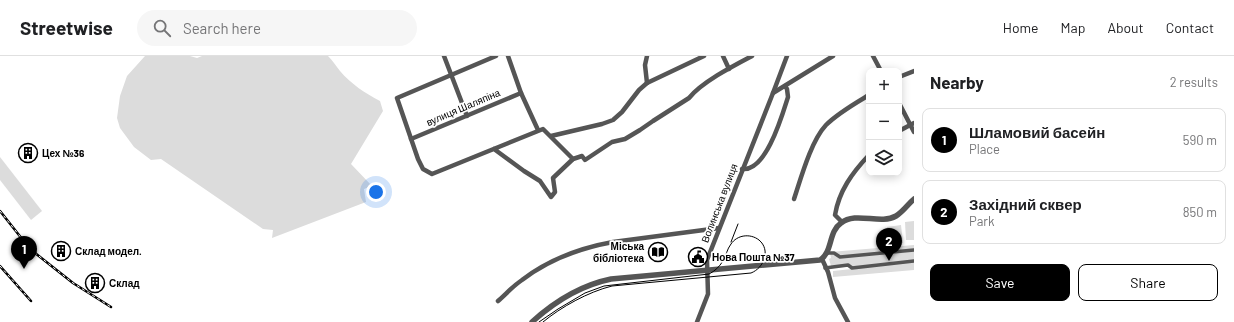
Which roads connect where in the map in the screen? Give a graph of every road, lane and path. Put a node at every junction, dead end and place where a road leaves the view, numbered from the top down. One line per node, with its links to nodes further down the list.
1 (444, 56): 14 (street)
2 (496, 56): 14 (street)
3 (508, 56): 18 (street)
4 (647, 56): 16 (street)
5 (704, 56): 16 (street)
6 (723, 56): 12 (street)
7 (752, 56): 12 (street)
8 (787, 56): 19 (street, Волинська вулиця)
9 (833, 56): 17 (street)
10 (873, 56): 11 (street)
11 (879, 68)
12 (729, 69): 30 (street)
13 (914, 71): 15 (street)
14 (451, 75): 22 (street); 28 (street)
15 (902, 76)
16 (647, 83): 27 (street)
17 (785, 86): 19 (street); 32 (street)
18 (521, 92): 22 (street, вулиця Шаляпіна); 25 (street)
19 (773, 93): 32 (street, Волинська вулиця)
20 (866, 97): 33 (street)
21 (900, 104): 23 (street)
22 (467, 116): 28 (street, вулиця Шаляпіна)
23 (912, 124): 24 (street); 26 (street)
24 (902, 129)
25 (538, 130): 27 (street); 29 (street)
26 (914, 132)
27 (551, 136): 30 (street)
28 (411, 139): 29 (street)
29 (494, 148): 30 (street)
30 (573, 159)
31 (866, 159): 35 (street)
32 (742, 169): 36 (street, Волинська вулиця)
33 (794, 199)
34 (914, 199): 35 (street)
35 (842, 222): 38 (street)
36 (719, 228): 42 (street, Волинська вулиця); 43 (street)
37 (914, 250): 38 (street)
38 (827, 253): 39 (street)
39 (822, 259): 41 (street); 42 (street)
40 (914, 261): 41 (street)
41 (825, 268): 46 (street)
42 (707, 270): 44 (street); 45 (street, Волинська вулиця)
43 (498, 301)
44 (532, 322)
45 (697, 322)
46 (848, 322)

